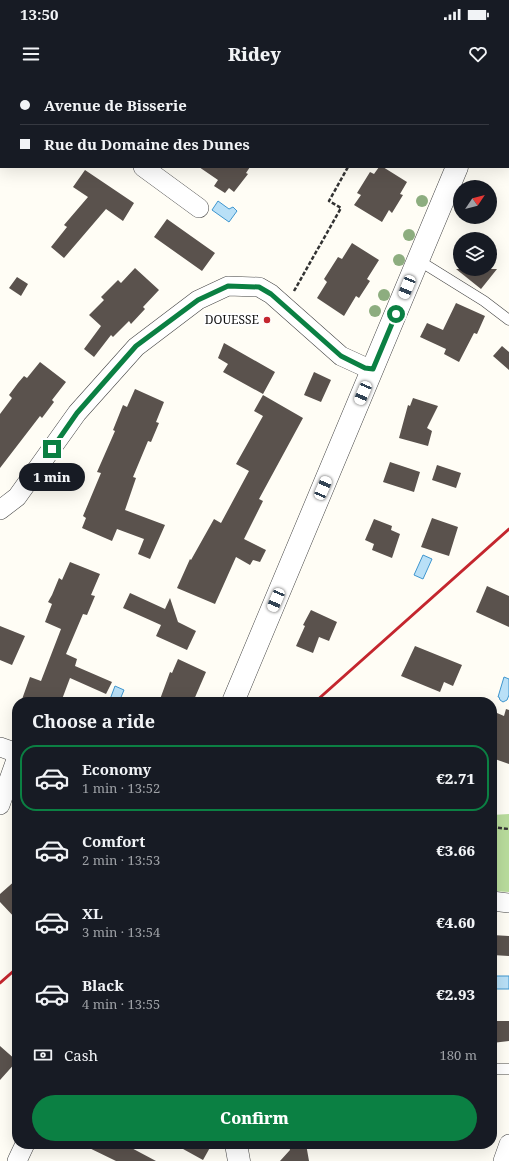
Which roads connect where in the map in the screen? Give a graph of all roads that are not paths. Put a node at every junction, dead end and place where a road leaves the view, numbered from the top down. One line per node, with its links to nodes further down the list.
1 (144, 168): 3 (street)
2 (457, 168): 4 (street)
3 (199, 208)
4 (418, 260): 5 (lane); 6 (street)
5 (509, 320)
6 (373, 369): 7 (street); 8 (street)
7 (0, 510)
8 (235, 697)
9 (0, 747): 10 (street)
10 (12, 751)
11 (12, 771): 12 (street)
12 (0, 805)
13 (497, 902): 14 (street)
14 (509, 903)
15 (497, 1069): 16 (lane)
16 (509, 1069)
17 (509, 1144): 22 (street)
18 (23, 1149): 20 (street)
19 (237, 1149): 21 (street)
20 (17, 1161)
21 (239, 1161)
22 (503, 1161)

